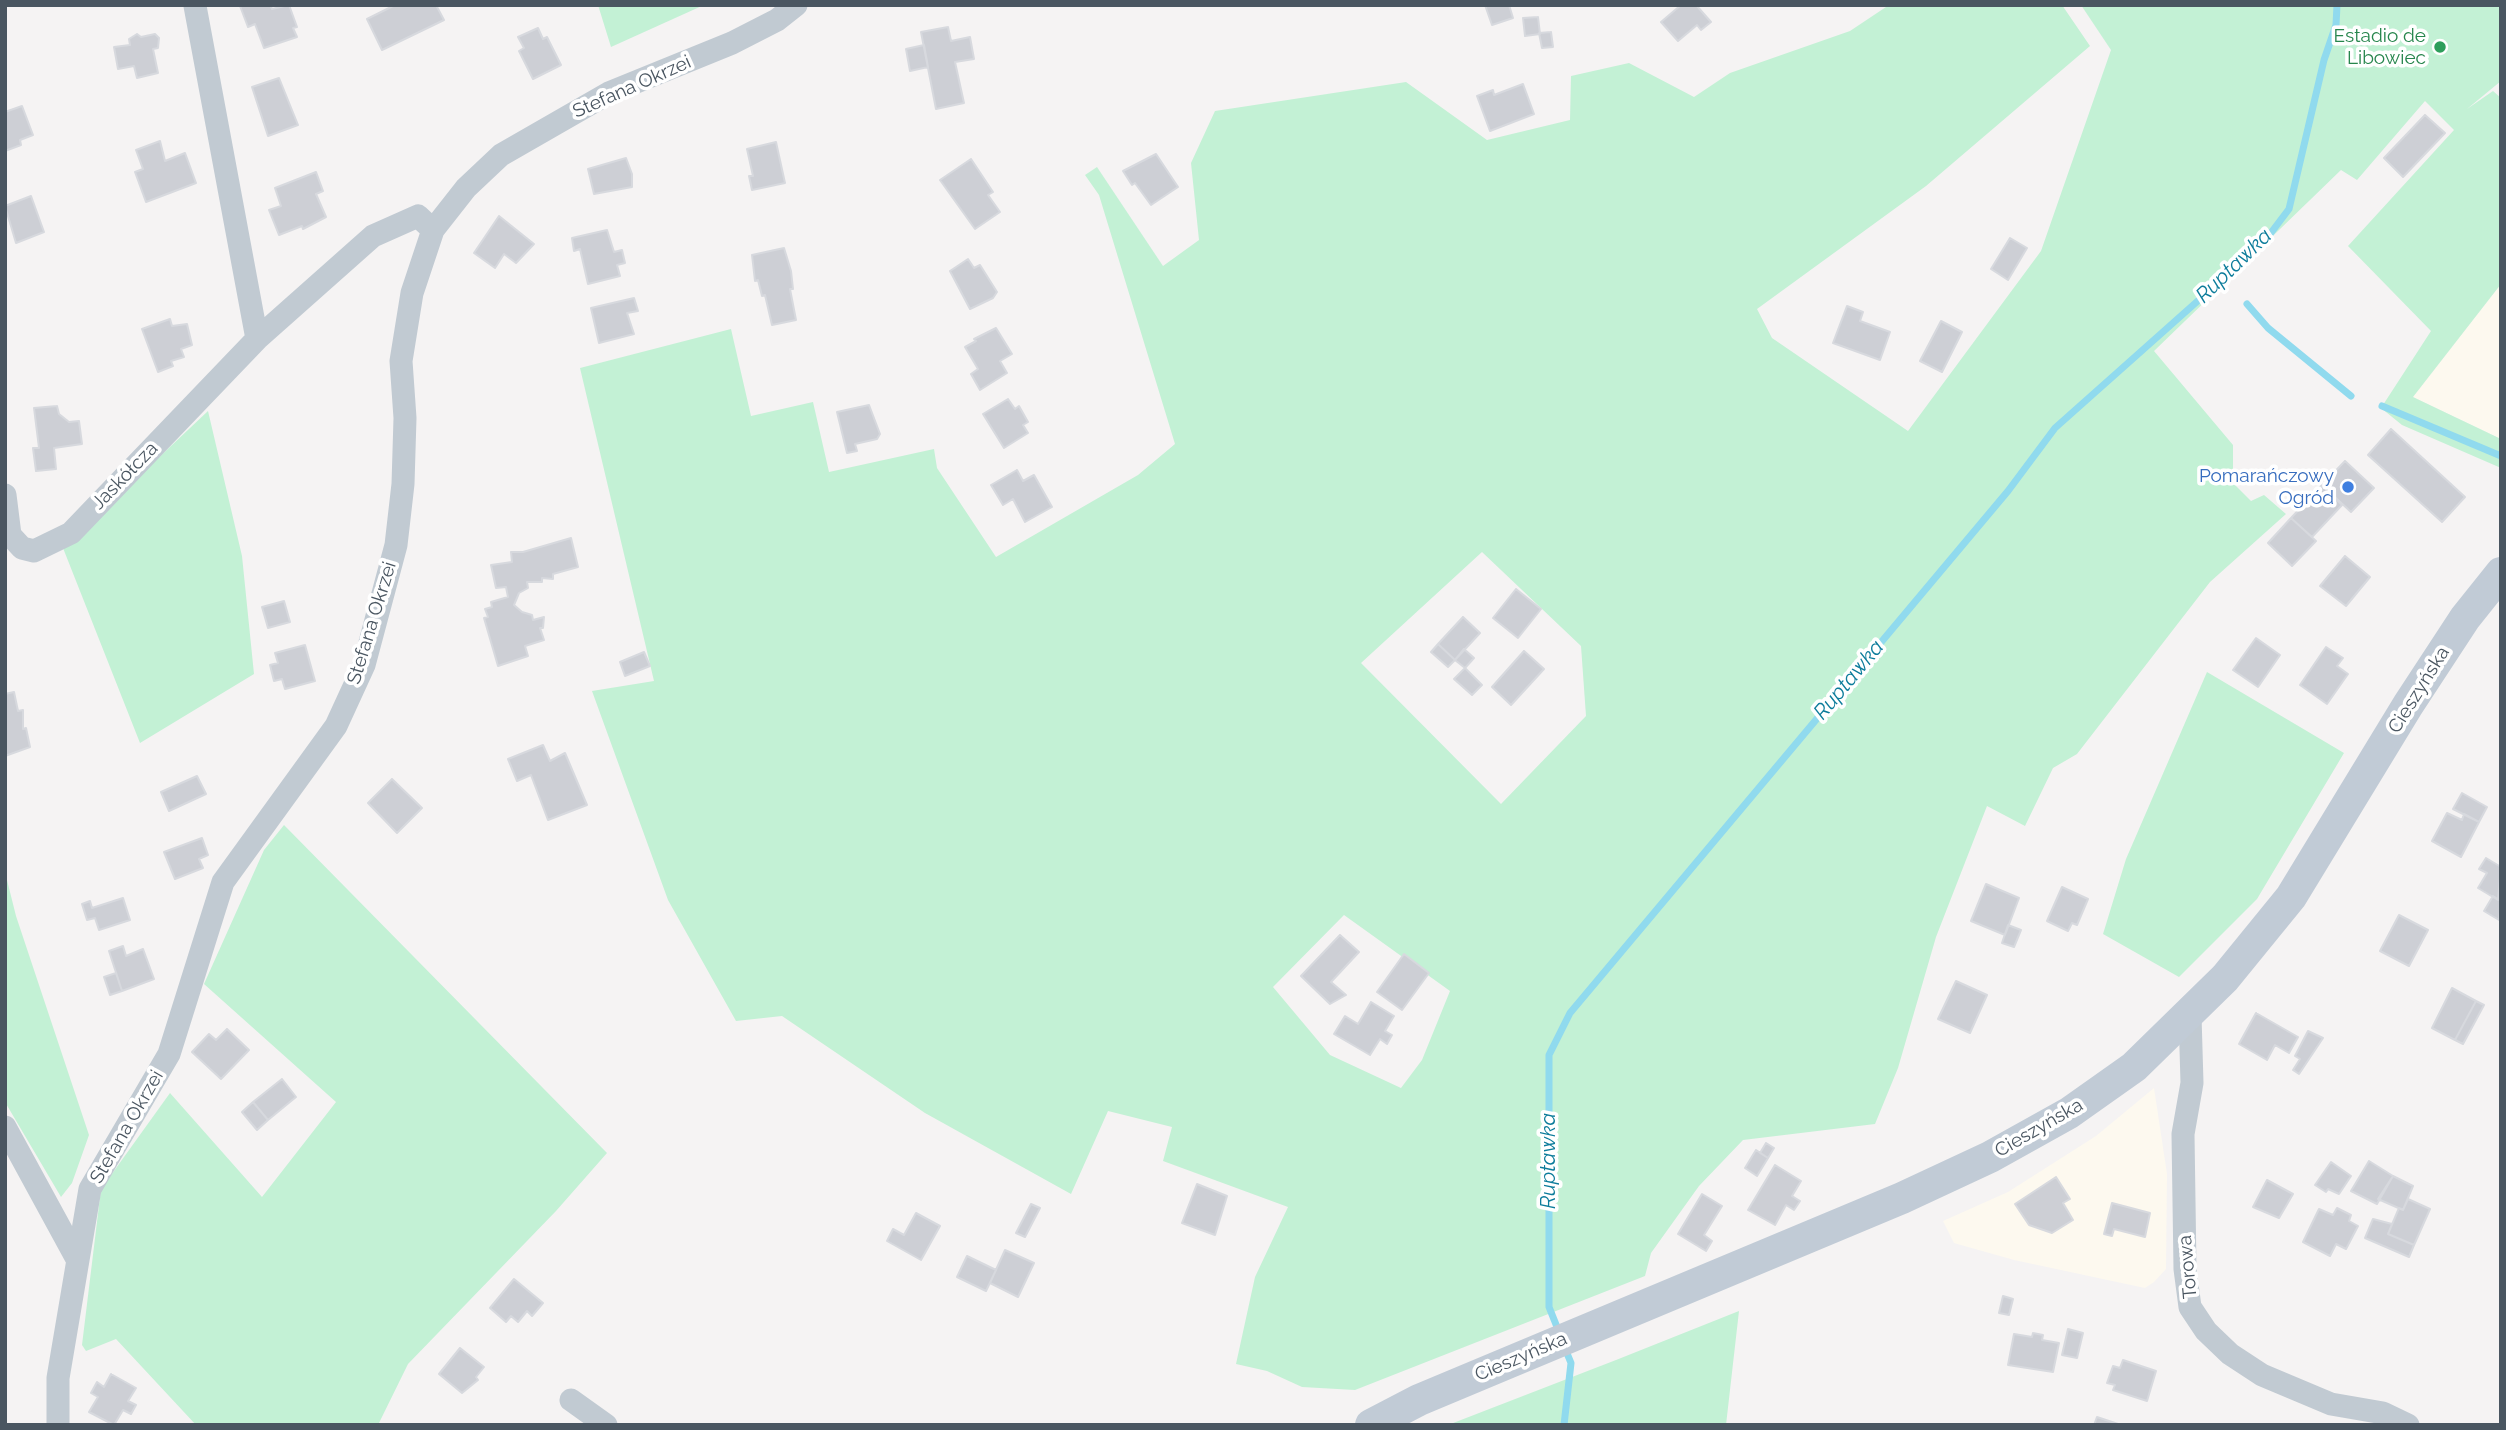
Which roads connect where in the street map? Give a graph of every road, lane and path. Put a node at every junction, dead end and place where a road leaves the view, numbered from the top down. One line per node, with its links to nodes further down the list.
1 (796, 5): 3 (street, Stefana Okrzei)
2 (195, 6): 4 (street)
3 (433, 230): 4 (street, Jaskółcza); 9 (street, Stefana Okrzei)
4 (257, 339): 5 (street, Jaskółcza)
5 (5, 495)
6 (2501, 573): 7 (main road, Cieszyńska)
7 (2190, 1015): 13 (main road, Cieszyńska); 14 (street, Torowa)
8 (5, 1127): 9 (street)
9 (77, 1259): 11 (street, Stefana Okrzei)
10 (571, 1400): 12 (street)
11 (58, 1425)
12 (606, 1425)
13 (1371, 1425)
14 (2408, 1425)

